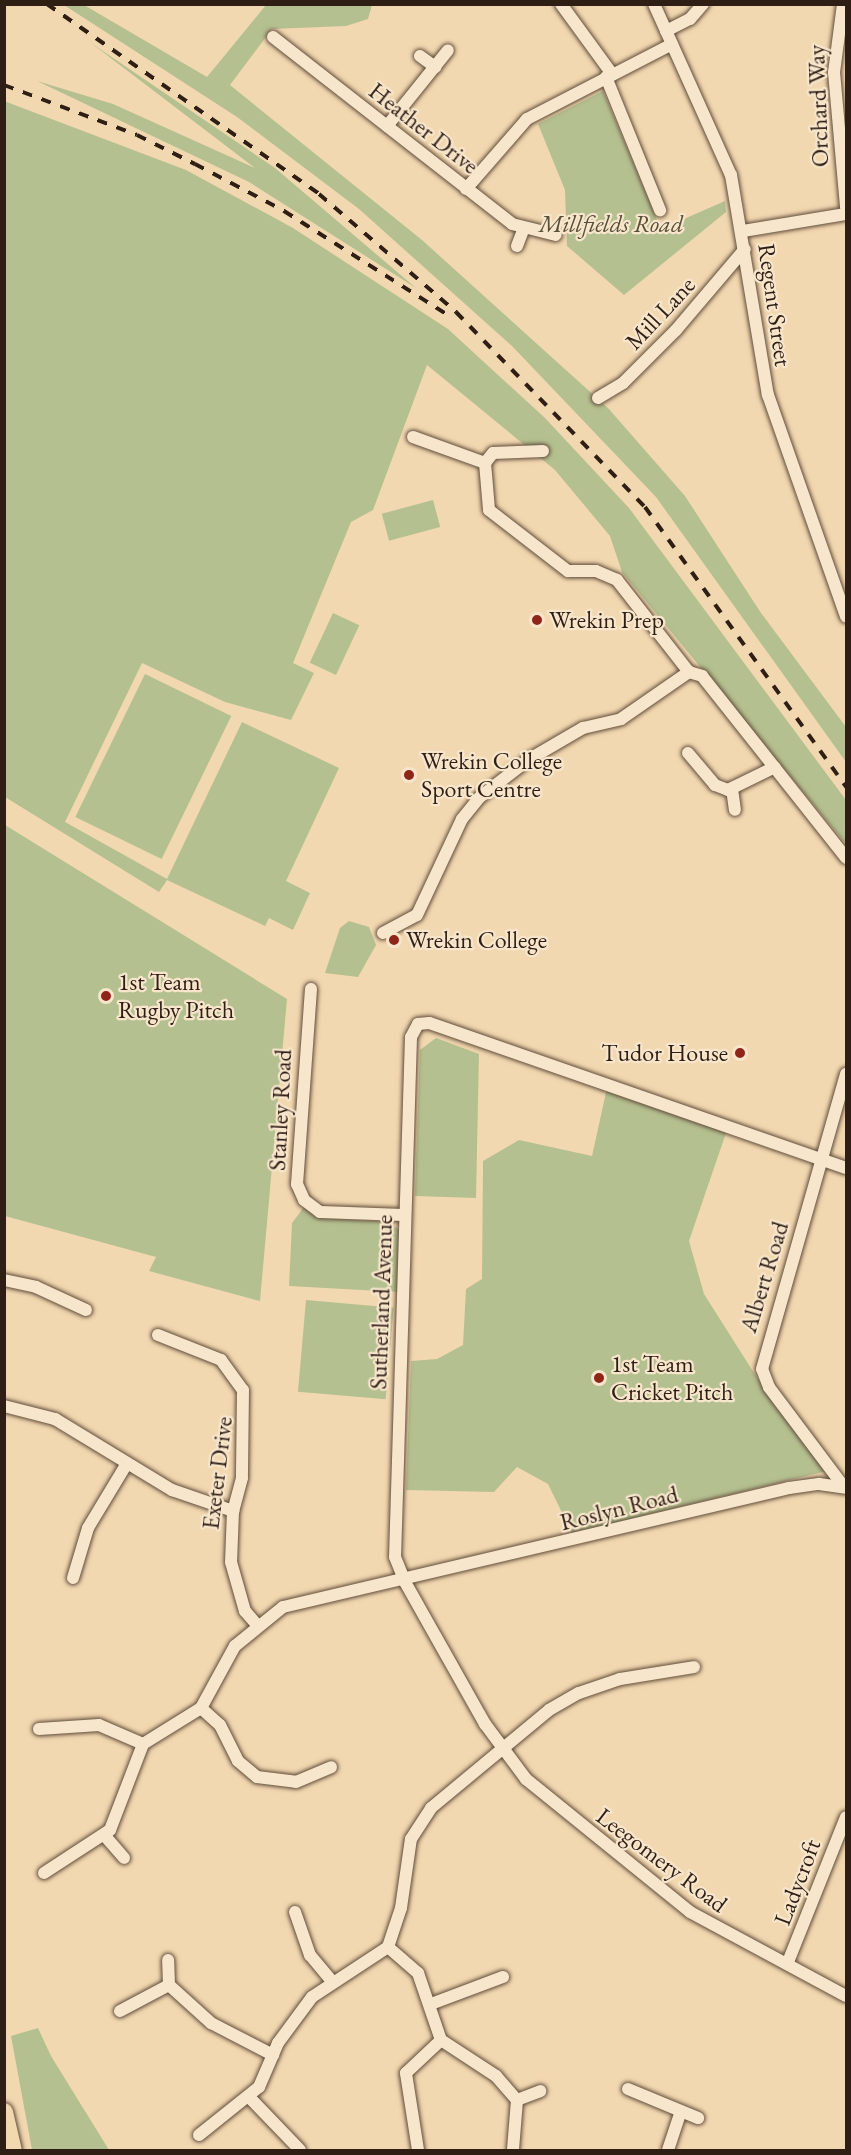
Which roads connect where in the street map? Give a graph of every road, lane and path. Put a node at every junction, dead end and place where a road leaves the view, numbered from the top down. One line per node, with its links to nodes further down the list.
1 (561, 4): 11 (street)
2 (654, 4): 5 (street, Regent Street)
3 (703, 4): 5 (street)
4 (843, 4): 14 (street, Orchard Way)
5 (666, 31): 7 (street, Regent Street)
6 (273, 37): 12 (street, Heather Drive)
7 (672, 44): 11 (street); 18 (street, Regent Street)
8 (448, 50): 10 (street)
9 (420, 56): 10 (street)
10 (435, 67): 12 (street)
11 (609, 75): 13 (street); 15 (street)
12 (387, 126): 13 (street, Heather Drive)
13 (466, 189): 17 (street, Heather Drive)
14 (846, 207)
15 (660, 210)
16 (846, 214): 18 (street)
17 (523, 230): 19 (street, Heather Drive); 20 (street)
18 (743, 231): 21 (street, Regent Street)
19 (556, 235)
20 (517, 246)
21 (745, 249): 22 (street, Mill Lane); 26 (street, Regent Street)
22 (598, 398)
23 (413, 437): 25 (street)
24 (543, 451): 25 (street)
25 (485, 464): 28 (street)
26 (844, 602): 27 (street, Regent Street)
27 (846, 616)
28 (689, 672): 30 (street); 34 (street)
29 (688, 753): 31 (street)
30 (775, 767): 31 (street); 33 (street)
31 (732, 789): 32 (street)
32 (735, 810)
33 (846, 858)
34 (383, 933)
35 (311, 989): 39 (street, Stanley Road)
36 (846, 1074): 37 (street, Albert Road)
37 (822, 1160): 38 (street); 39 (street, Sutherland Avenue); 45 (street, Albert Road)
38 (846, 1168)
39 (404, 1215): 48 (street, Sutherland Avenue)
40 (4, 1280): 41 (street)
41 (86, 1310)
42 (158, 1335): 46 (street, Exeter Drive)
43 (4, 1406): 44 (street)
44 (126, 1465): 46 (street); 47 (street)
45 (845, 1487): 48 (street, Roslyn Road)
46 (233, 1511): 49 (street, Exeter Drive)
47 (73, 1578)
48 (405, 1582): 49 (street, Roslyn Road); 54 (street, Leegomery Road)
49 (257, 1625): 51 (street, Roslyn Road)
50 (694, 1666): 54 (street)
51 (201, 1708): 53 (street); 55 (street)
52 (39, 1729): 53 (street)
53 (143, 1744): 57 (street)
54 (502, 1750): 61 (street); 63 (street, Leegomery Road)
55 (331, 1767)
56 (846, 1817): 63 (street, Ladycroft)
57 (105, 1836): 58 (street); 59 (street)
58 (124, 1858)
59 (44, 1873)
60 (296, 1912): 65 (street)
61 (388, 1947): 65 (street); 68 (street)
62 (168, 1960): 66 (street)
63 (788, 1962): 67 (street, Leegomery Road)
64 (503, 1977): 68 (street)
65 (333, 1982): 71 (street)
66 (169, 1985): 69 (street); 71 (street)
67 (846, 1996)
68 (431, 2004): 70 (street)
69 (120, 2011)
70 (441, 2040): 75 (street); 82 (street)
71 (273, 2055): 74 (street)
72 (628, 2089): 76 (street)
73 (540, 2091): 75 (street)
74 (250, 2098): 79 (street); 81 (street)
75 (517, 2100): 83 (street)
76 (681, 2111): 78 (street); 84 (street)
77 (4, 2112): 80 (main road)
78 (698, 2118)
79 (199, 2135)
80 (13, 2151)
81 (300, 2151)
82 (418, 2151)
83 (513, 2151)
84 (668, 2151)

